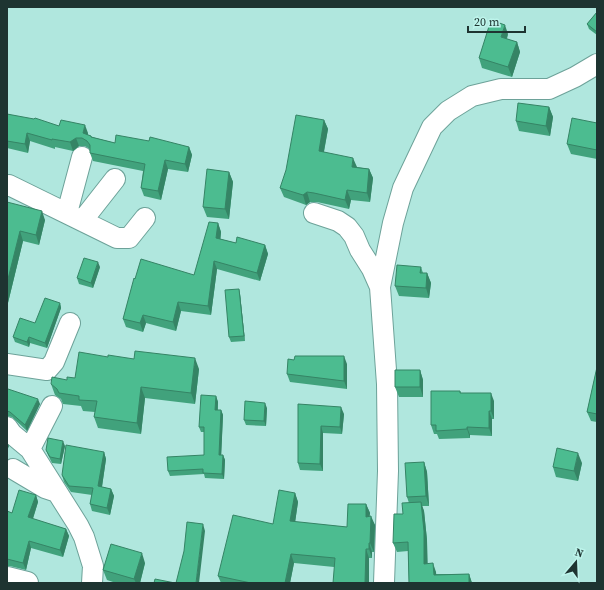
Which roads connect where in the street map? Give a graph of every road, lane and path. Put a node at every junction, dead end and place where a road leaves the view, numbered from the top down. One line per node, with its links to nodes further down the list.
1 (597, 64): 8 (street)
2 (82, 157): 6 (street)
3 (116, 179): 6 (street)
4 (7, 186): 6 (street)
5 (314, 213): 8 (street)
6 (74, 217): 7 (street)
7 (145, 218)
8 (380, 287): 19 (street)
9 (70, 323): 10 (street)
10 (7, 364)
11 (52, 406): 13 (street)
12 (7, 427): 13 (street)
13 (30, 449): 15 (street)
14 (13, 469): 15 (street)
15 (57, 492): 18 (street)
16 (7, 578): 17 (street)
17 (27, 583)
18 (92, 583)
19 (384, 583)

